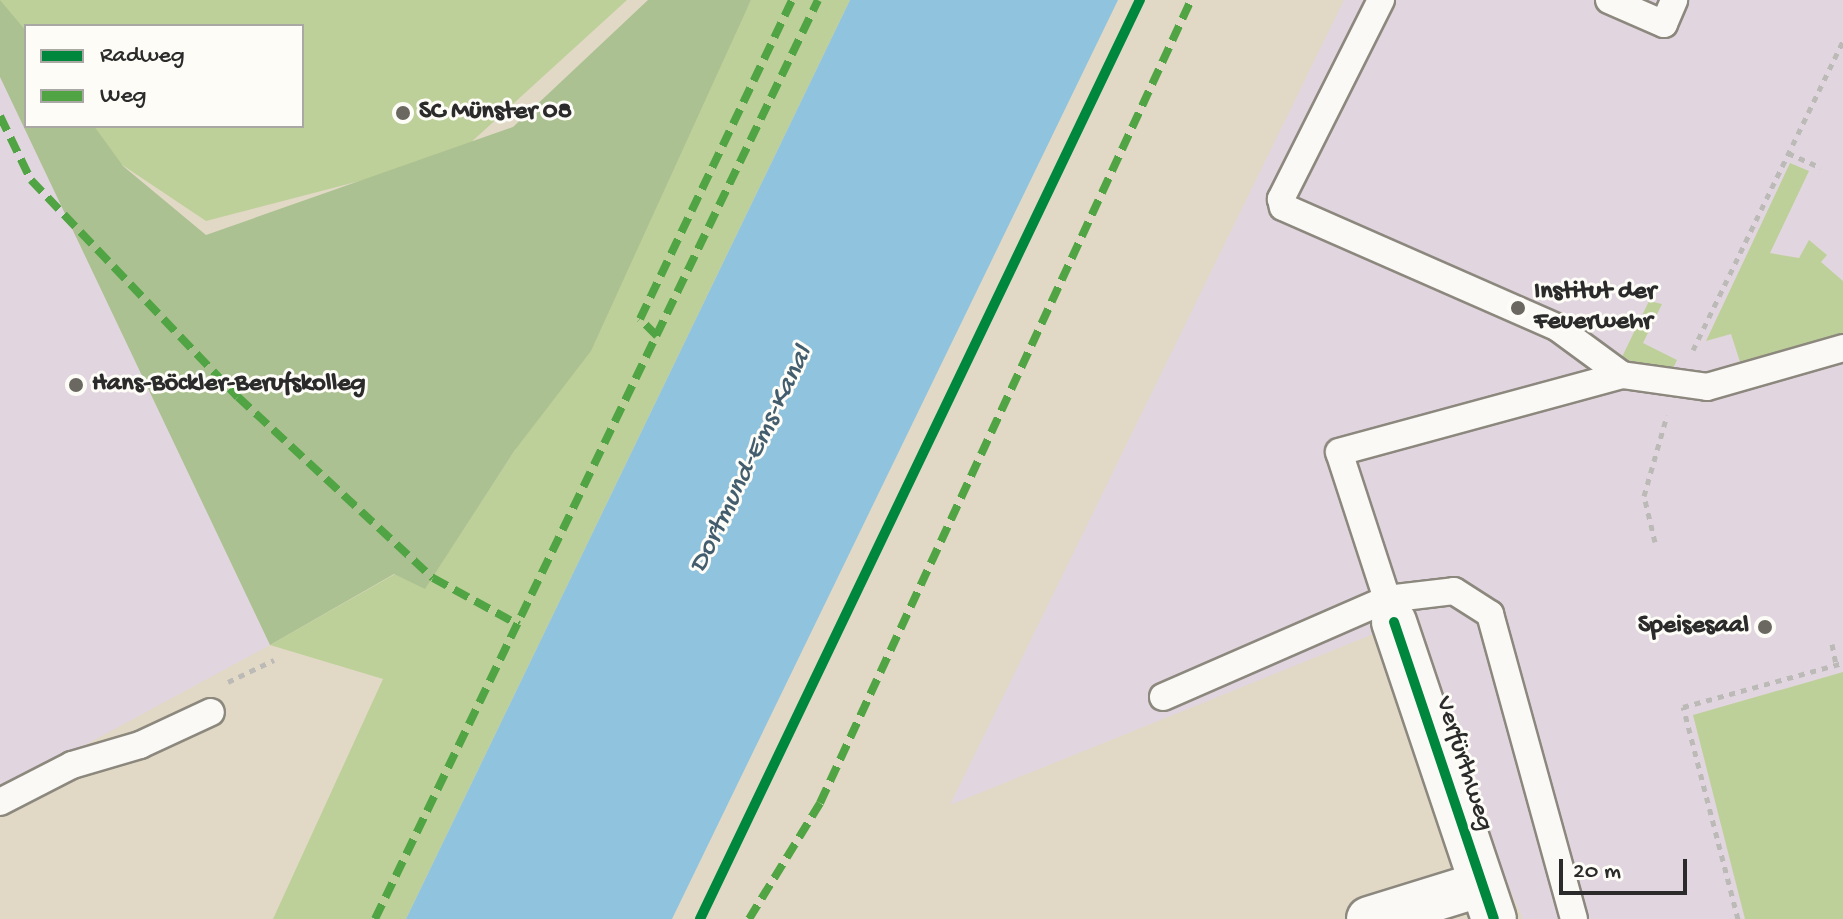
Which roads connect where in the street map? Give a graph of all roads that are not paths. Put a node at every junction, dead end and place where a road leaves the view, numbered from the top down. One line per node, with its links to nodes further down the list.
1 (1381, 0): 5 (lane)
2 (1609, 0): 3 (lane)
3 (1674, 0)
4 (1843, 348): 5 (lane)
5 (1622, 375): 6 (lane)
6 (1391, 611): 7 (lane); 10 (street, Verfürthweg); 12 (lane)
7 (1163, 697)
8 (211, 712): 9 (lane)
9 (0, 802)
10 (1486, 902): 11 (street, Verfürthweg)
11 (1369, 919)
12 (1574, 919)

